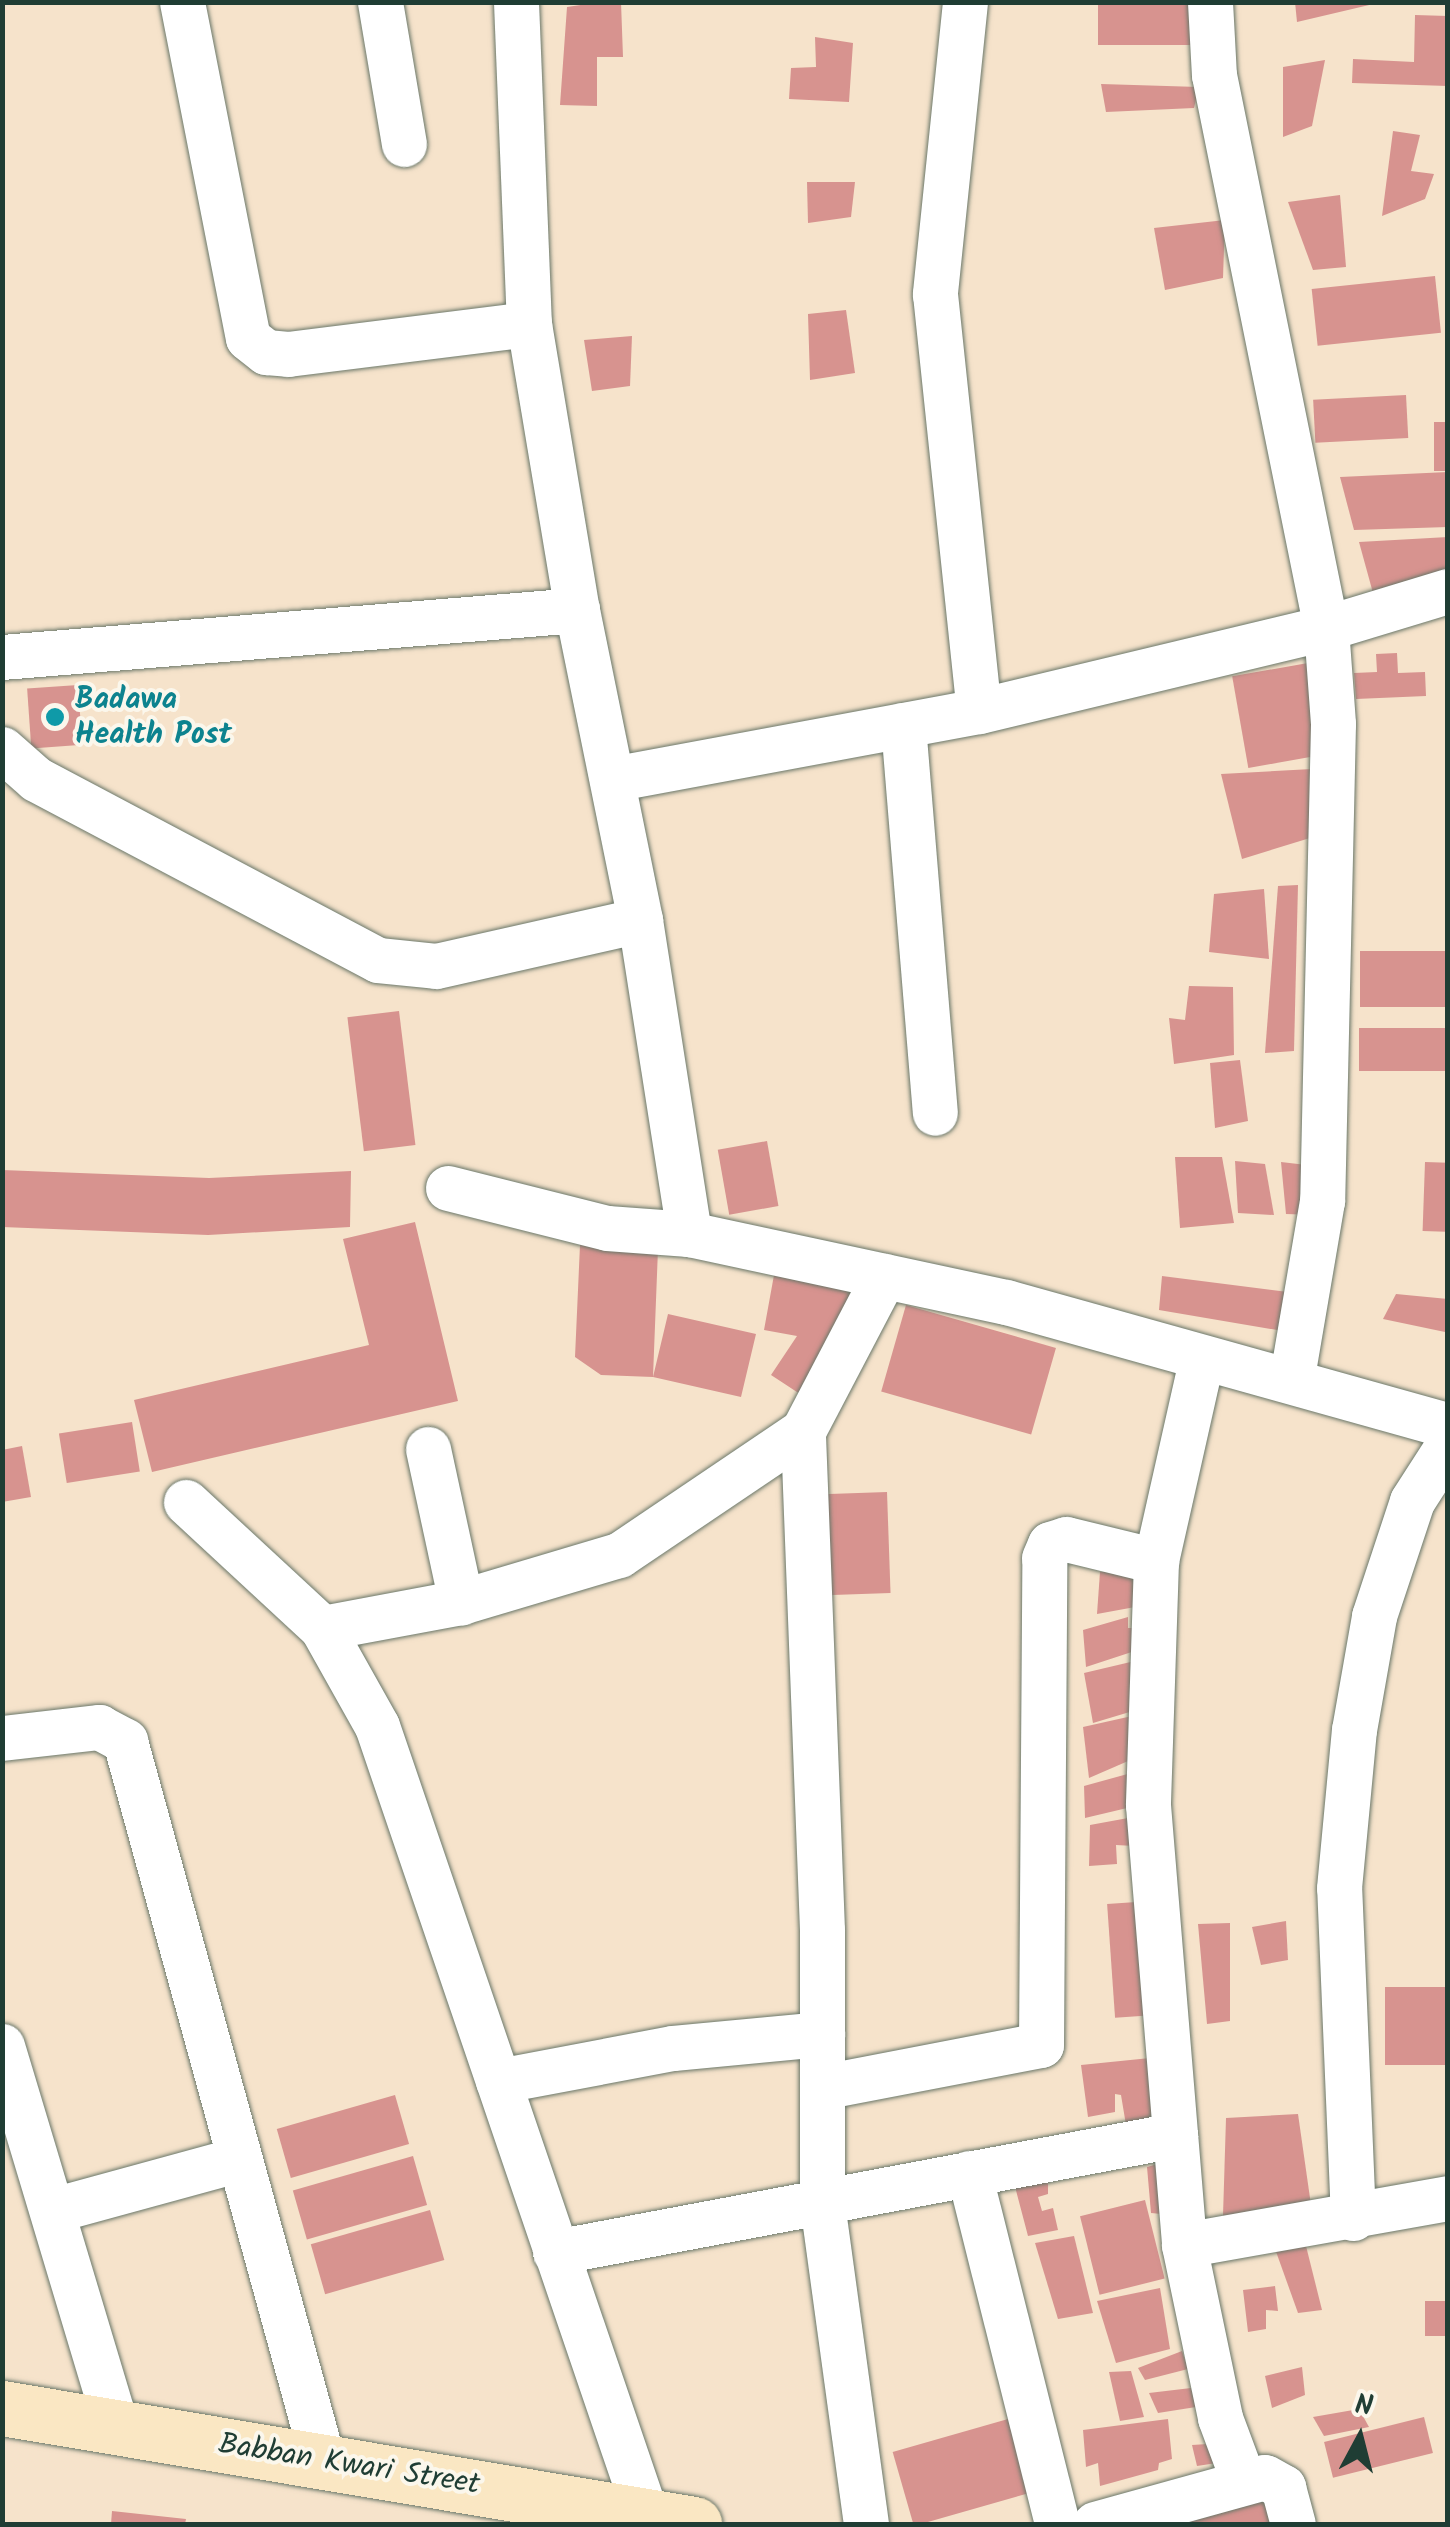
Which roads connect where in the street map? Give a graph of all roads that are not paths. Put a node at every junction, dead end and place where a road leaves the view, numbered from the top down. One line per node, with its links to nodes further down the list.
1 (182, 2): 7 (street)
2 (380, 2): 6 (street)
3 (516, 2): 7 (street)
4 (965, 2): 12 (street)
5 (1210, 2): 10 (street)
6 (404, 144)
7 (529, 324): 9 (street)
8 (1448, 590): 10 (street)
9 (577, 610): 11 (street); 15 (street)
10 (1326, 628): 12 (street); 22 (street)
11 (2, 658)
12 (978, 712): 13 (street)
13 (903, 725): 15 (street); 17 (street)
14 (2, 750): 16 (street)
15 (612, 779): 16 (street)
16 (640, 920): 19 (street)
17 (935, 1113)
18 (448, 1188): 19 (street)
19 (689, 1234): 20 (street)
20 (884, 1276): 21 (street); 24 (street)
21 (1201, 1361): 22 (street); 29 (street)
22 (1292, 1378): 23 (street)
23 (1448, 1424)
24 (802, 1431): 30 (street); 33 (street)
25 (1448, 1445): 28 (street)
26 (428, 1450): 30 (street)
27 (186, 1502): 31 (street)
28 (1430, 1508): 44 (street)
29 (1156, 1561): 36 (street); 38 (street)
30 (461, 1602): 31 (street)
31 (322, 1628): 35 (street)
32 (2, 1738): 39 (street)
33 (822, 2034): 35 (street); 36 (street)
34 (2, 2046): 37 (street)
35 (498, 2082): 46 (street)
36 (822, 2087): 42 (street)
37 (12, 2108): 43 (street)
38 (1175, 2135): 40 (street); 45 (street)
39 (236, 2160): 43 (street); 49 (street)
40 (969, 2173): 42 (street); 53 (street)
41 (1448, 2198): 44 (street)
42 (822, 2202): 46 (street); 52 (street)
43 (53, 2210): 48 (street)
44 (1353, 2218): 45 (street)
45 (1184, 2245): 50 (street)
46 (555, 2252): 51 (street)
47 (2, 2408): 48 (street, Babban Kwari Street)
48 (116, 2425): 49 (street, Babban Kwari Street)
49 (322, 2462): 51 (street, Babban Kwari Street)
50 (1243, 2480): 54 (street); 55 (street)
51 (670, 2518)
52 (866, 2524)
53 (1056, 2524)
54 (1095, 2524)
55 (1293, 2524)

